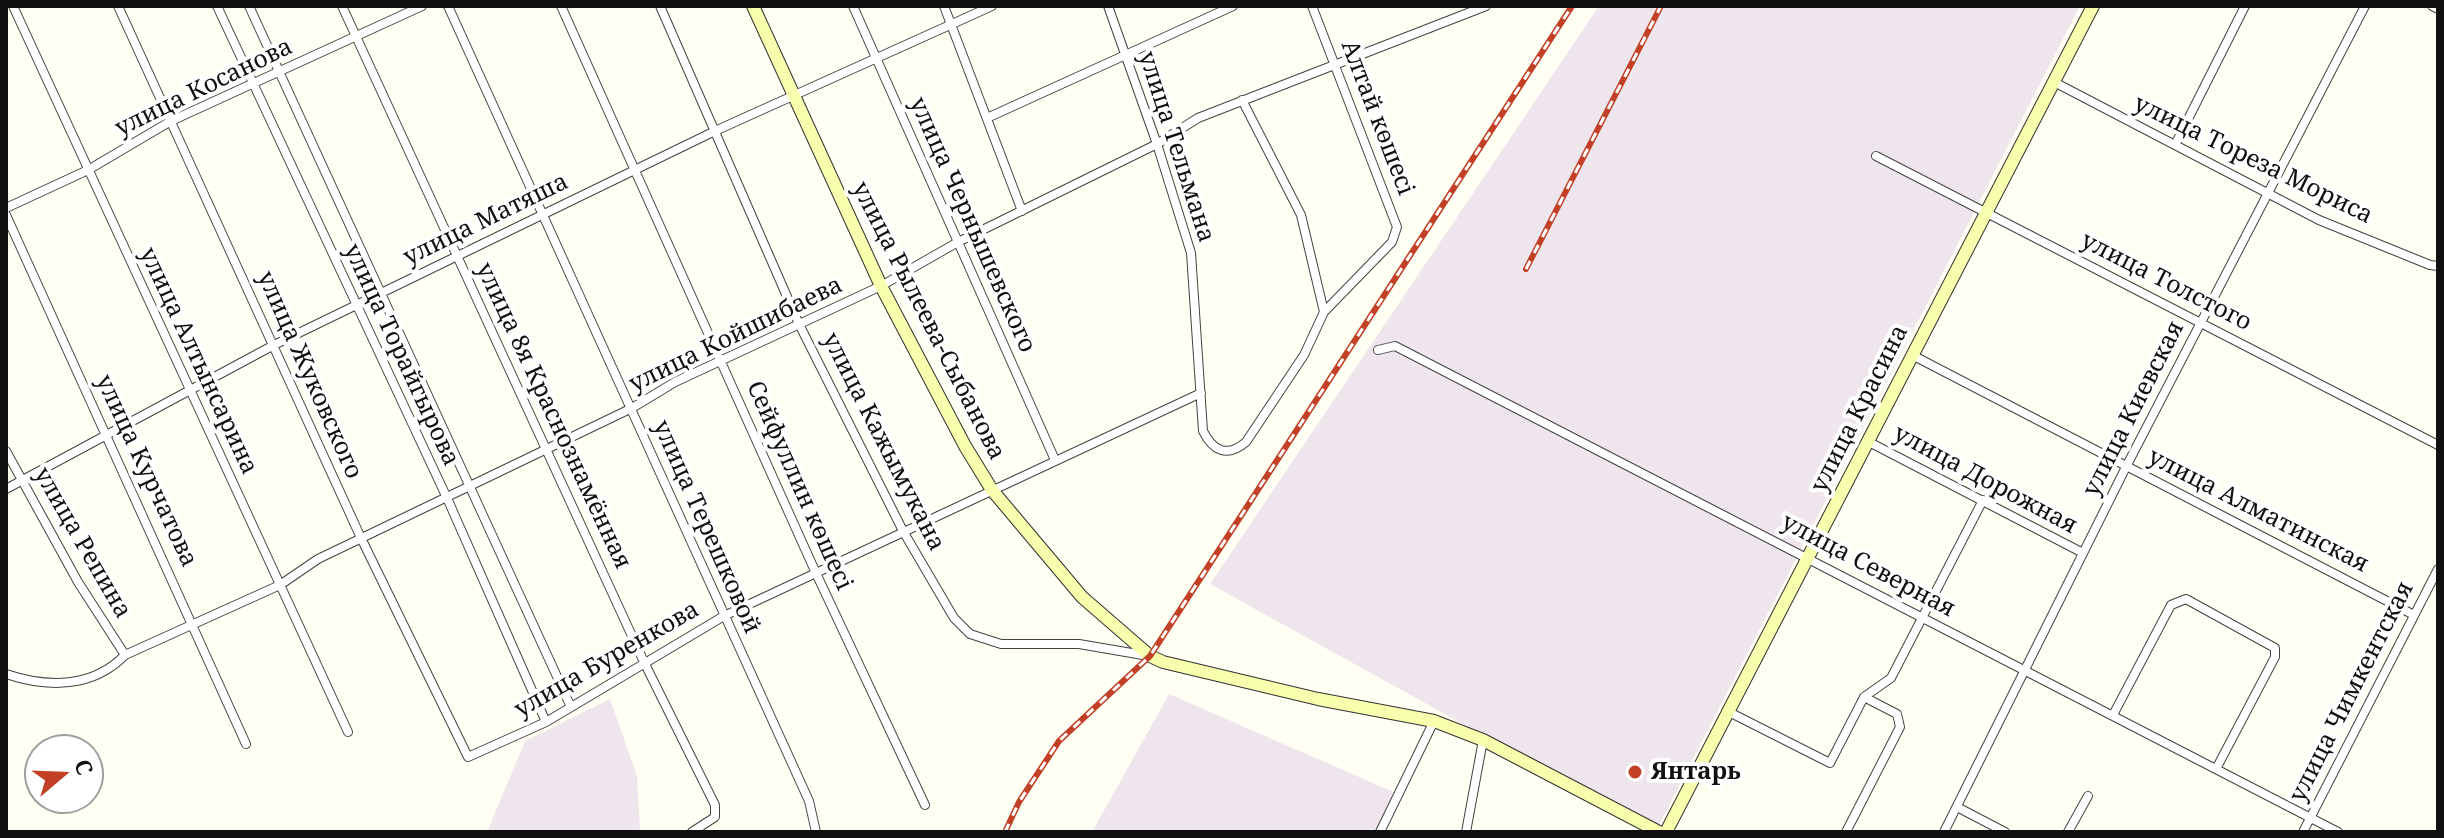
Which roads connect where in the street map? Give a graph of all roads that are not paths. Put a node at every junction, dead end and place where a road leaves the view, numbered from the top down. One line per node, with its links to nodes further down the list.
1 (13, 6): 40 (street, улица Алтынсарина)
2 (118, 6): 35 (street, улица Жуковского)
3 (217, 6): 31 (street, улица Торайгырова)
4 (249, 6): 29 (street, улица Торайгырова)
5 (342, 6): 25 (street, улица 8я Краснознамённая)
6 (422, 6): 25 (street, улица Косанова)
7 (448, 6): 47 (street, улица Терешковой)
8 (561, 6): 41 (street, Сейфуллин көшесі)
9 (660, 6): 36 (street, улица Кажымукана)
10 (753, 6): 32 (street, улица Рылеева-Сыбанова)
11 (853, 6): 27 (street, улица Чернышевского)
12 (944, 6): 24 (street)
13 (992, 6): 24 (street, улица Матяша)
14 (1108, 6): 26 (street, улица Тельмана)
15 (1233, 6): 26 (street)
16 (1312, 6): 28 (street, Алтай көшесі)
17 (1486, 6): 22 (street, улица Койшибаева)
18 (2093, 6): 30 (street, улица Красина)
19 (2245, 6): 38 (street)
20 (2365, 6): 42 (street, улица Киевская)
21 (2432, 6): 23 (street)
22 (1475, 8): 28 (street, улица Койшибаева)
23 (2438, 9)
24 (952, 25): 27 (street, улица Матяша); 34 (street)
25 (356, 36): 29 (street, улица Косанова); 49 (street, улица 8я Краснознамённая)
26 (1126, 56): 34 (street); 37 (street, улица Тельмана)
27 (876, 58): 32 (street, улица Матяша); 48 (street, улица Чернышевского)
28 (1334, 62): 33 (street, улица Койшибаева); 54 (street, Алтай көшесі)
29 (279, 72): 31 (street, улица Косанова); 52 (street, улица Торайгырова)
30 (2054, 82): 38 (street, улица Тореза Мориса); 45 (street, улица Красина)
31 (252, 84): 35 (street, улица Косанова); 53 (street, улица Торайгырова)
32 (792, 98): 36 (street, улица Матяша); 51 (street, улица Рылеева-Сыбанова)
33 (1242, 100): 37 (street, улица Койшибаева); 54 (street)
34 (987, 118): 44 (street)
35 (171, 121): 40 (street, улица Косанова); 57 (street, улица Жуковского)
36 (715, 131): 41 (street, улица Матяша); 56 (street, улица Кажымукана)
37 (1157, 144): 44 (street, улица Койшибаева); 62 (street, улица Тельмана)
38 (2175, 145): 42 (street, улица Тореза Мориса)
39 (1876, 156): 45 (street, улица Толстого)
40 (88, 170): 43 (street, улица Косанова); 61 (street, улица Алтынсарина)
41 (633, 170): 47 (street, улица Матяша); 60 (street, Сейфуллин көшесі)
42 (2269, 194): 50 (street, улица Тореза Мориса); 55 (street, улица Киевская)
43 (6, 208)
44 (1022, 211): 48 (street, улица Койшибаева)
45 (1986, 211): 55 (street, улица Толстого); 59 (street, улица Красина)
46 (6, 215): 64 (street, улица Курчатова)
47 (542, 215): 49 (street, улица Матяша); 63 (street, улица Терешковой)
48 (958, 242): 51 (street, улица Койшибаева); 69 (street, улица Чернышевского)
49 (457, 255): 52 (street, улица Матяша); 67 (street, улица 8я Краснознамённая)
50 (2438, 266)
51 (881, 286): 56 (street, улица Койшибаева); 74 (street, улица Рылеева-Сыбанова)
52 (381, 293): 53 (street, улица Матяша); 72 (street, улица Торайгырова)
53 (355, 306): 57 (street, улица Матяша); 75 (street, улица Торайгырова)
54 (1324, 312): 62 (street, улица Тельмана)
55 (2201, 323): 66 (street, улица Толстого); 70 (street, улица Киевская)
56 (799, 324): 60 (street, улица Койшибаева); 77 (street, улица Кажымукана)
57 (274, 345): 61 (street, улица Матяша); 78 (street, улица Жуковского)
58 (1378, 350): 80 (street, улица Северная)
59 (1912, 355): 65 (street, улица Красина); 70 (street, улица Алматинская)
60 (720, 361): 63 (street, улица Койшибаева); 82 (street, Сейфуллин көшесі)
61 (189, 388): 64 (street, улица Матяша); 83 (street, улица Алтынсарина)
62 (1201, 393): 69 (street, улица Буренкова)
63 (632, 408): 67 (street, улица Койшибаева); 85 (street, улица Терешковой)
64 (107, 434): 71 (street, улица Матяша); 87 (street, улица Курчатова)
65 (1869, 442): 76 (street, улица Дорожная); 80 (street, улица Красина)
66 (2438, 445)
67 (548, 450): 72 (street, улица Койшибаева); 90 (street, улица 8я Краснознамённая)
68 (6, 451): 71 (street, улица Репина)
69 (1055, 460): 74 (street, улица Буренкова)
70 (2127, 465): 79 (street, улица Киевская); 84 (street, улица Алматинская)
71 (22, 480): 73 (street, улица Матяша); 88 (street, улица Репина)
72 (471, 484): 75 (street, улица Койшибаева); 94 (street, улица Торайгырова)
73 (6, 489)
74 (992, 490): 77 (street, улица Буренкова); 89 (street, улица Рылеева-Сыбанова)
75 (447, 498): 78 (street, улица Койшибаева); 98 (street, улица Торайгырова)
76 (1983, 500): 79 (street, улица Дорожная); 86 (street)
77 (903, 531): 82 (street, улица Буренкова); 89 (street, улица Кажымукана)
78 (361, 538): 83 (street, улица Койшибаева); 102 (street, улица Жуковского)
79 (2083, 553): 91 (street, улица Киевская)
80 (1808, 557): 86 (street, улица Северная); 95 (street, улица Красина)
81 (2438, 569): 84 (street, улица Чимкентская)
82 (815, 571): 85 (street, улица Буренкова); 105 (street, Сейфуллин көшесі)
83 (280, 585): 87 (street, улица Койшибаева); 99 (street, улица Алтынсарина)
84 (2414, 615): 107 (street, улица Чимкентская)
85 (724, 616): 90 (street, улица Буренкова); 109 (street, улица Терешковой)
86 (1922, 617): 91 (street, улица Северная); 93 (street)
87 (195, 626): 88 (street, улица Койшибаева); 101 (street, улица Курчатова)
88 (125, 655): 92 (street, улица Койшибаева)
89 (1150, 656): 97 (street)
90 (644, 662): 94 (street, улица Буренкова); 108 (street, улица 8я Краснознамённая)
91 (2026, 671): 96 (street, улица Северная); 106 (street, улица Киевская)
92 (6, 674)
93 (1864, 697): 95 (street); 114 (street)
94 (571, 707): 98 (street, улица Буренкова)
95 (1729, 712): 113 (street, улица Красина)
96 (2113, 715): 103 (street, улица Северная); 103 (street)
97 (1434, 721): 100 (street); 110 (street)
98 (546, 722): 102 (street, улица Буренкова)
99 (348, 732)
100 (1483, 740): 111 (street); 112 (street)
101 (246, 744)
102 (468, 757)
103 (2216, 769): 107 (street, улица Северная)
104 (2088, 796): 117 (street)
105 (925, 805)
106 (1957, 807): 115 (street, улица Киевская); 116 (street)
107 (2310, 818): 118 (street, улица Чимкентская); 119 (street, улица Северная)
108 (692, 832)
109 (816, 832)
110 (1380, 832)
111 (1466, 832)
112 (1659, 832)
113 (1666, 832)
114 (1846, 832)
115 (1944, 832)
116 (2005, 832)
117 (2068, 832)
118 (2303, 832)
119 (2338, 832)

